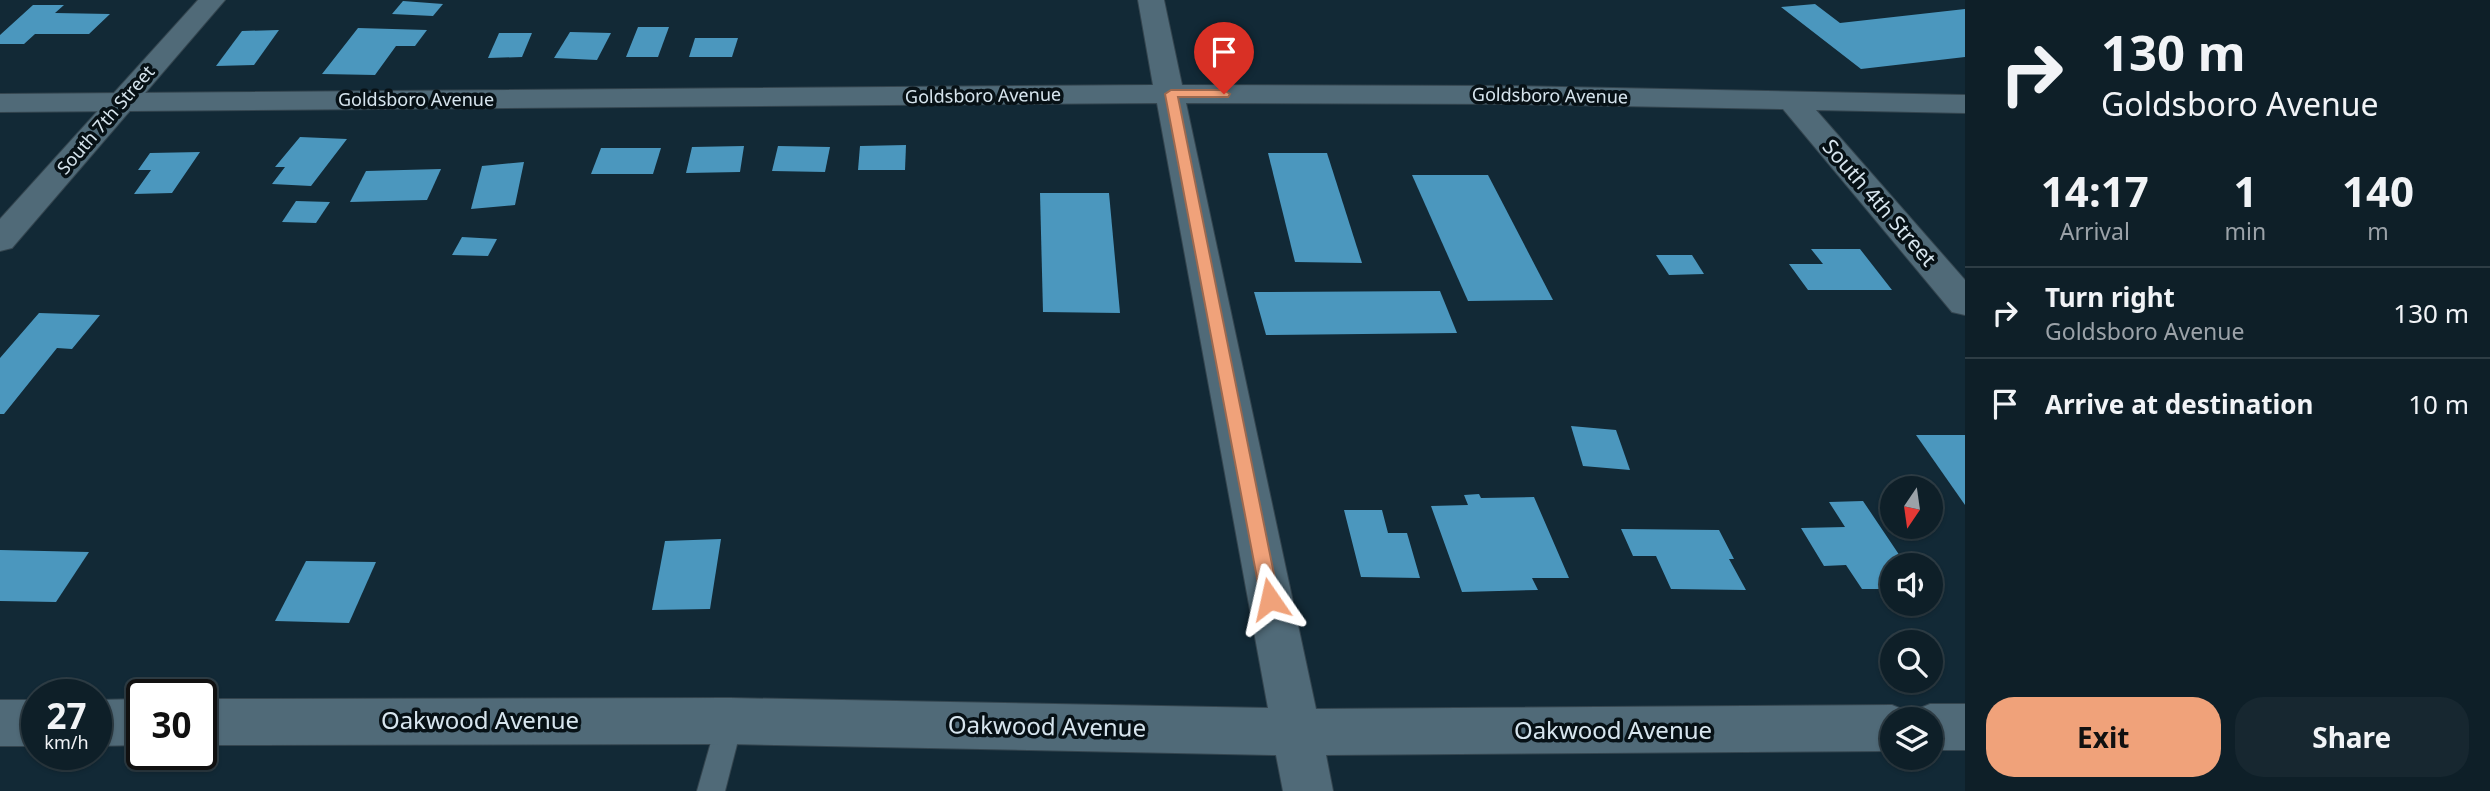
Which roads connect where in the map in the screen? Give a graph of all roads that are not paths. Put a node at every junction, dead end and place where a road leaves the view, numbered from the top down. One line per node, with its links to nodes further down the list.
1 (212, 0): 4 (street, South 7th Street)
2 (1151, 0): 3 (street)
3 (1171, 94): 4 (street, Goldsboro Avenue); 5 (street, Goldsboro Avenue); 17 (street)
4 (122, 102): 6 (street, Goldsboro Avenue); 8 (street, South 7th Street)
5 (1793, 102): 7 (street, Goldsboro Avenue); 9 (street, South 4th Street)
6 (0, 103)
7 (1965, 104)
8 (0, 240)
9 (1965, 303)
10 (730, 721): 11 (street, Oakwood Avenue); 17 (street, Oakwood Avenue); 18 (lane)
11 (217, 722)
12 (0, 723): 13 (street)
13 (21, 723)
14 (1943, 727): 15 (street)
15 (1965, 727)
16 (1880, 728): 17 (street, Oakwood Avenue)
17 (1296, 732): 19 (street)
18 (711, 791)
19 (1308, 791)

